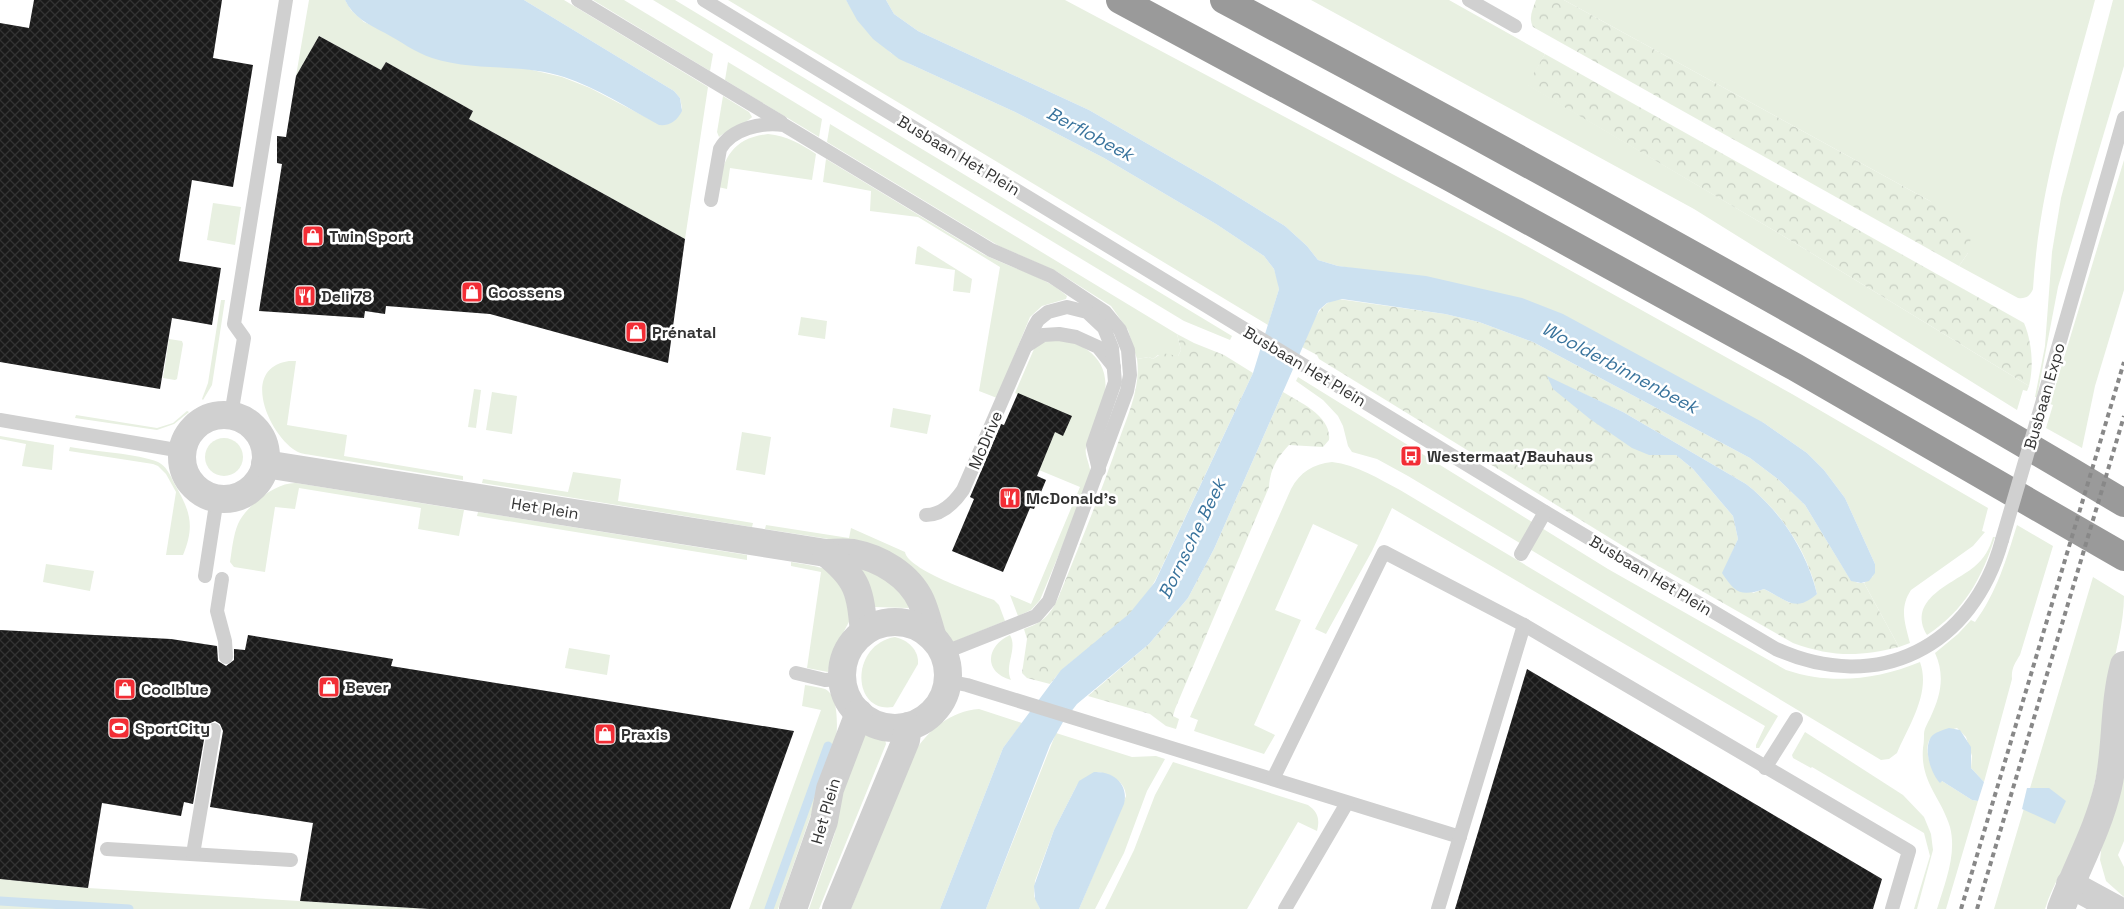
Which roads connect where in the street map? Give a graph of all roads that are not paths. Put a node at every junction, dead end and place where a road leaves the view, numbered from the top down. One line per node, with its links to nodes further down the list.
1 (286, 0): 13 (lane)
2 (578, 0): 9 (lane)
3 (704, 0): 20 (lane, Busbaan Het Plein)
4 (1120, 0): 24 (highway)
5 (1224, 0): 19 (highway)
6 (1469, 0): 7 (lane)
7 (1515, 26)
8 (2124, 118): 30 (lane, Busbaan Expo, bridge)
9 (784, 125): 10 (lane); 17 (lane)
10 (712, 200)
11 (1025, 347): 12 (lane); 12 (lane, McDrive); 21 (lane, McDrive)
12 (1114, 367): 17 (lane, McDrive)
13 (231, 415): 15 (street); 16 (street)
14 (0, 420): 15 (lane)
15 (182, 450): 18 (street)
16 (265, 464): 18 (street); 22 (street, Het Plein)
17 (1099, 470): 29 (lane)
18 (217, 498): 25 (lane)
19 (2124, 503)
20 (1545, 512): 23 (lane); 30 (lane, Busbaan Het Plein)
21 (926, 515)
22 (826, 553): 28 (street); 29 (street, Het Plein)
23 (1521, 554)
24 (2124, 557)
25 (205, 576)
26 (222, 579): 31 (lane)
27 (1524, 625): 40 (lane); 41 (lane); 43 (lane)
28 (864, 632): 29 (street); 34 (street)
29 (938, 645): 35 (street)
30 (1924, 649)
31 (226, 657)
32 (2124, 665): 47 (street)
33 (796, 673): 34 (lane)
34 (842, 679): 36 (street)
35 (947, 681): 38 (street); 41 (lane)
36 (859, 713): 38 (street); 48 (street, Het Plein)
37 (1796, 719): 40 (lane)
38 (908, 726): 49 (street)
39 (214, 730): 45 (lane)
40 (1765, 768): 52 (lane)
41 (1272, 779): 42 (lane)
42 (1347, 803): 43 (lane); 50 (lane)
43 (1460, 837): 51 (lane)
44 (107, 849): 45 (lane)
45 (193, 854): 46 (lane)
46 (291, 860)
47 (2070, 884): 53 (street); 54 (street)
48 (793, 909)
49 (836, 909)
50 (1285, 909)
51 (1438, 909)
52 (1892, 909)
53 (2061, 909)
54 (2116, 909)

